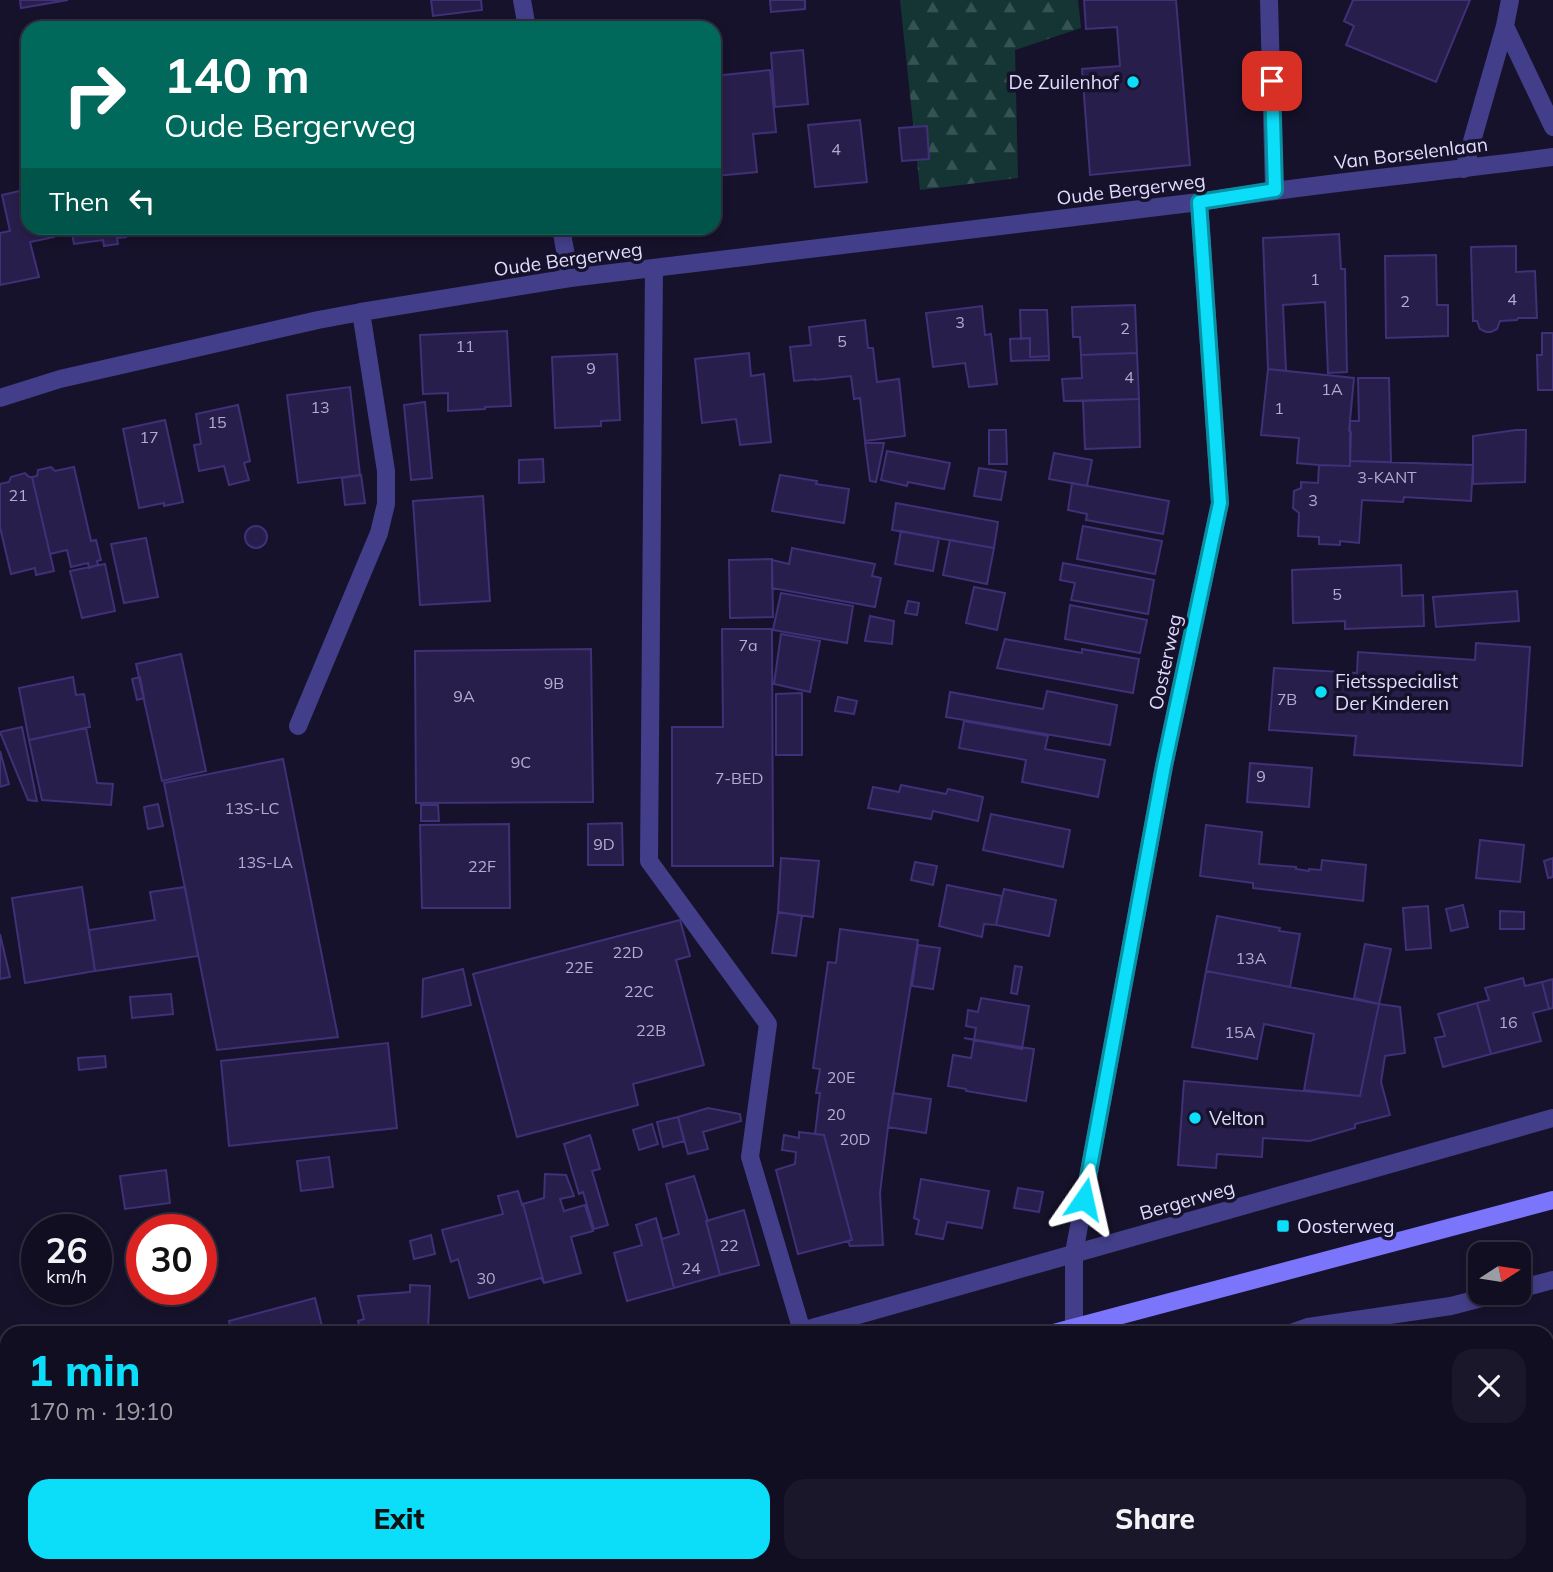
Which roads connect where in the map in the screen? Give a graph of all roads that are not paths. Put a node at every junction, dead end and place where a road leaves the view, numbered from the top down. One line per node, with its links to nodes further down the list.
1 (522, 0): 4 (street)
2 (1269, 0): 9 (street)
3 (1510, 0): 5 (street)
4 (526, 21)
5 (1505, 26): 6 (street); 8 (street)
6 (1553, 127)
7 (1553, 157): 8 (street, Van Borselenlaan)
8 (1464, 169): 9 (street, Van Borselenlaan)
9 (1275, 190): 10 (street, Oude Bergerweg)
10 (1199, 202): 12 (street, Oude Bergerweg); 19 (street, Oosterweg)
11 (562, 235): 13 (street)
12 (654, 268): 13 (street, Oude Bergerweg); 23 (street)
13 (570, 278): 14 (street, Oude Bergerweg)
14 (360, 312): 15 (street, Oude Bergerweg); 16 (street)
15 (0, 398)
16 (298, 726)
17 (1553, 1118): 19 (street, Bergerweg)
18 (1553, 1200): 26 (main road)
19 (1074, 1253): 24 (street, Bergerweg); 25 (street, Oosterweg)
20 (1553, 1280): 21 (street)
21 (1531, 1286)
22 (1468, 1302): 27 (street)
23 (794, 1326)
24 (817, 1326)
25 (1073, 1326)
26 (1088, 1326)
27 (1315, 1326)

